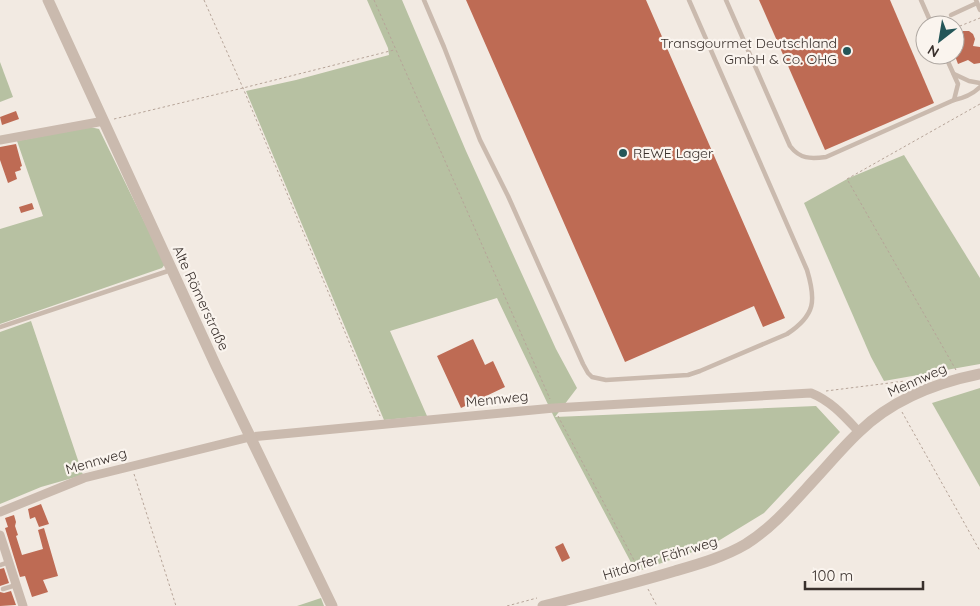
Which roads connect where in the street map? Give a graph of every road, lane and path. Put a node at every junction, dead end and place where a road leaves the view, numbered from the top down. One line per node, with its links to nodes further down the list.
1 (48, 0): 22 (street, Alte Römerstraße)
2 (204, 0): 19 (path)
3 (374, 0): 14 (path)
4 (424, 0): 5 (lane)
5 (690, 0)
6 (726, 0): 20 (lane)
7 (922, 0): 10 (lane)
8 (976, 2): 9 (lane); 11 (lane)
9 (980, 10)
10 (928, 15)
11 (950, 15)
12 (980, 18): 13 (path)
13 (965, 24)
14 (395, 50): 19 (path); 31 (path)
15 (950, 65): 16 (lane)
16 (954, 74): 17 (lane); 20 (lane)
17 (980, 82)
18 (980, 87): 20 (lane)
19 (243, 88): 22 (path); 32 (path)
20 (954, 100)
21 (980, 104): 28 (path)
22 (104, 122): 23 (street); 24 (street, Alte Römerstraße)
23 (0, 140)
24 (171, 270): 25 (lane); 34 (street, Alte Römerstraße)
25 (0, 327)
26 (980, 374): 28 (street, Mennweg)
27 (924, 378): 29 (path)
28 (958, 378): 30 (street, Mennweg)
29 (811, 393): 31 (street, Mennweg); 33 (street)
30 (897, 404): 33 (street, Mennweg); 38 (path)
31 (554, 408): 32 (street, Mennweg); 40 (path)
32 (384, 425): 34 (street, Mennweg)
33 (859, 432): 40 (street, Hitdorfer Fährweg)
34 (250, 438): 35 (street, Mennweg); 46 (street, Alte Römerstraße)
35 (131, 466): 36 (street, Mennweg); 45 (path)
36 (0, 512)
37 (1, 539): 39 (street)
38 (980, 551)
39 (4, 564): 41 (street)
40 (644, 581): 43 (street, Hitdorfer Fährweg); 48 (path)
41 (16, 585): 42 (lane); 44 (street)
42 (3, 589)
43 (543, 601): 47 (path)
44 (23, 606)
45 (176, 606)
46 (332, 606)
47 (507, 606)
48 (657, 606)

